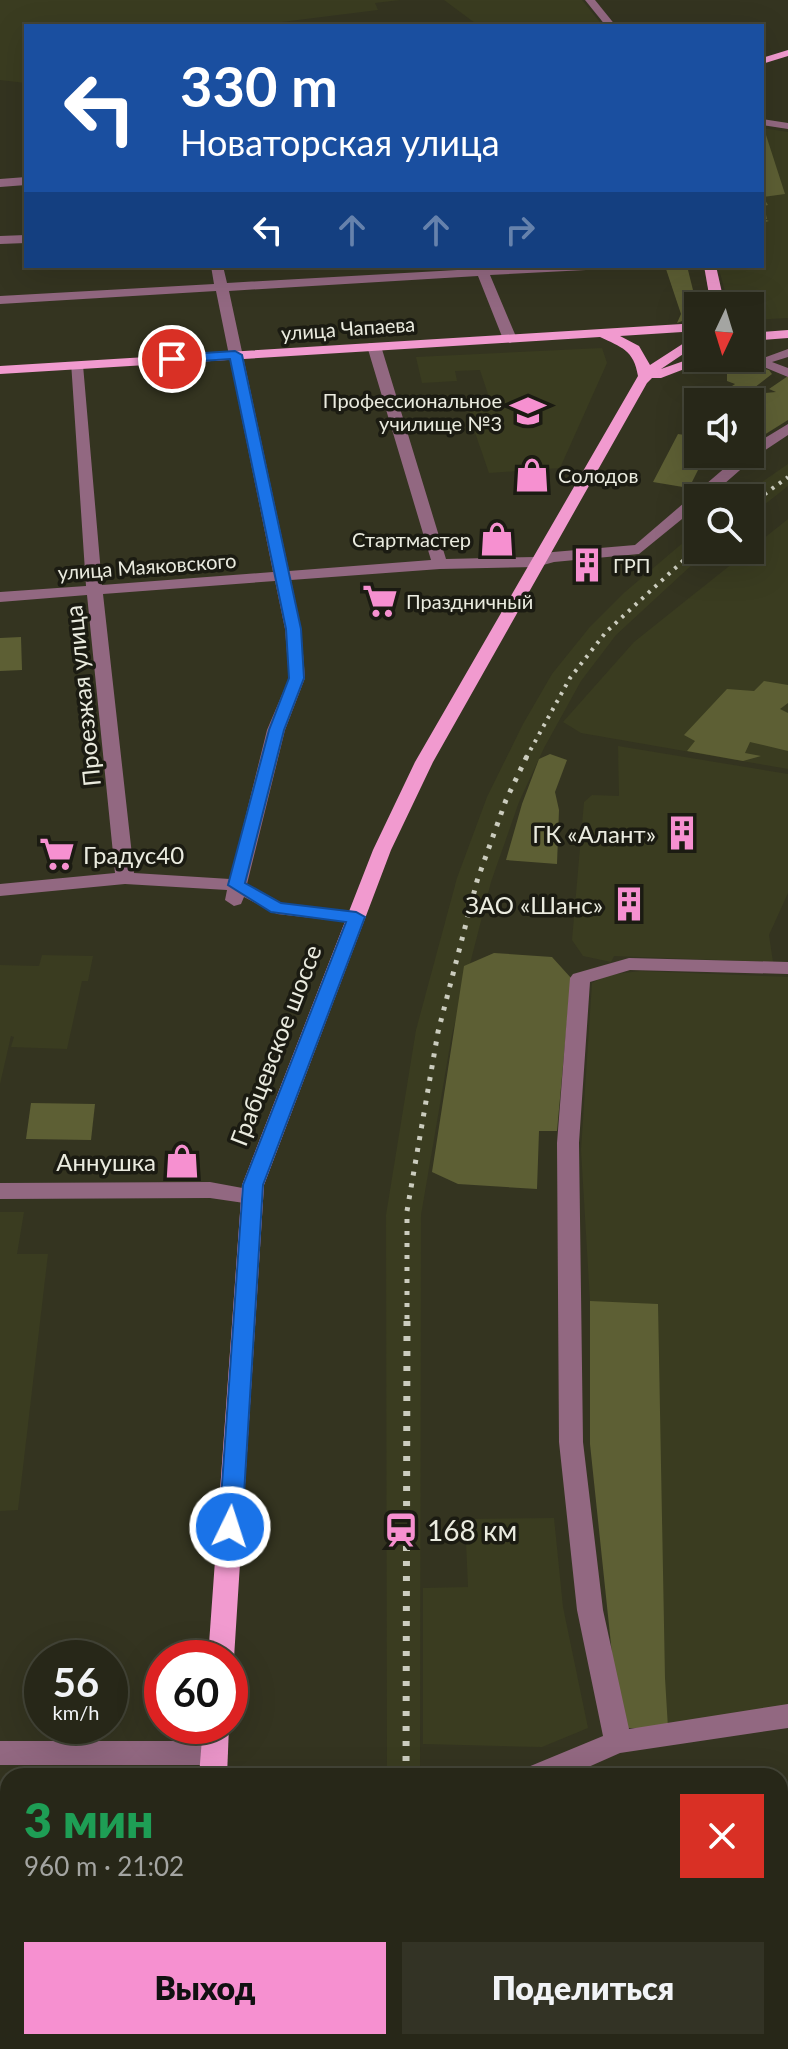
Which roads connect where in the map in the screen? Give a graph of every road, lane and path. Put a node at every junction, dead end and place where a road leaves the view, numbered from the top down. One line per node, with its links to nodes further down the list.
1 (590, 0): 2 (street)
2 (609, 24)
3 (788, 53): 4 (main road)
4 (764, 60)
5 (764, 122): 6 (street)
6 (788, 126)
7 (24, 181): 8 (street)
8 (0, 183)
9 (24, 239): 10 (street)
10 (0, 240)
11 (217, 268): 15 (street)
12 (517, 268): 14 (street)
13 (710, 268): 16 (main road)
14 (482, 269): 15 (street); 26 (street)
15 (221, 288): 17 (street); 31 (street)
16 (715, 292)
17 (0, 300)
18 (788, 322): 19 (main road)
19 (764, 324)
20 (684, 328): 21 (main road, улица Чапаева)
21 (555, 336): 22 (main road); 26 (main road, улица Чапаева)
22 (606, 336): 24 (main road); 36 (main road)
23 (785, 336): 25 (main road); 27 (main road)
24 (684, 337)
25 (764, 337)
26 (510, 339): 28 (main road, улица Чапаева)
27 (764, 341)
28 (374, 346): 31 (main road, улица Чапаева); 45 (street)
29 (684, 347): 36 (main road)
30 (788, 353): 35 (street)
31 (235, 355): 32 (main road, улица Чапаева); 46 (street)
32 (76, 365): 34 (main road, улица Чапаева); 47 (street, Проезжая улица)
33 (684, 365): 36 (main road)
34 (0, 370)
35 (788, 373)
36 (643, 378): 44 (main road, Грабцевское шоссе)
37 (788, 428): 38 (street, улица Маяковского)
38 (764, 444)
39 (788, 444): 40 (street)
40 (764, 451)
41 (733, 468): 42 (street, улица Маяковского)
42 (714, 484)
43 (684, 510): 44 (street, улица Маяковского)
44 (536, 562): 45 (street, улица Маяковского); 52 (main road, Грабцевское шоссе)
45 (440, 564): 46 (street, улица Маяковского)
46 (281, 576): 47 (street, улица Маяковского); 51 (street)
47 (95, 589): 48 (street, улица Маяковского); 49 (street, Проезжая улица)
48 (0, 597)
49 (125, 878): 50 (street); 51 (street)
50 (0, 890)
51 (235, 892): 52 (street)
52 (356, 917): 55 (main road, Грабцевское шоссе)
53 (788, 968): 58 (street)
54 (0, 1191): 55 (street)
55 (251, 1196): 56 (main road, Грабцевское шоссе)
56 (222, 1640)
57 (788, 1716): 58 (street)
58 (618, 1742): 61 (street)
59 (215, 1752): 60 (street)
60 (0, 1753)
61 (557, 1768)

